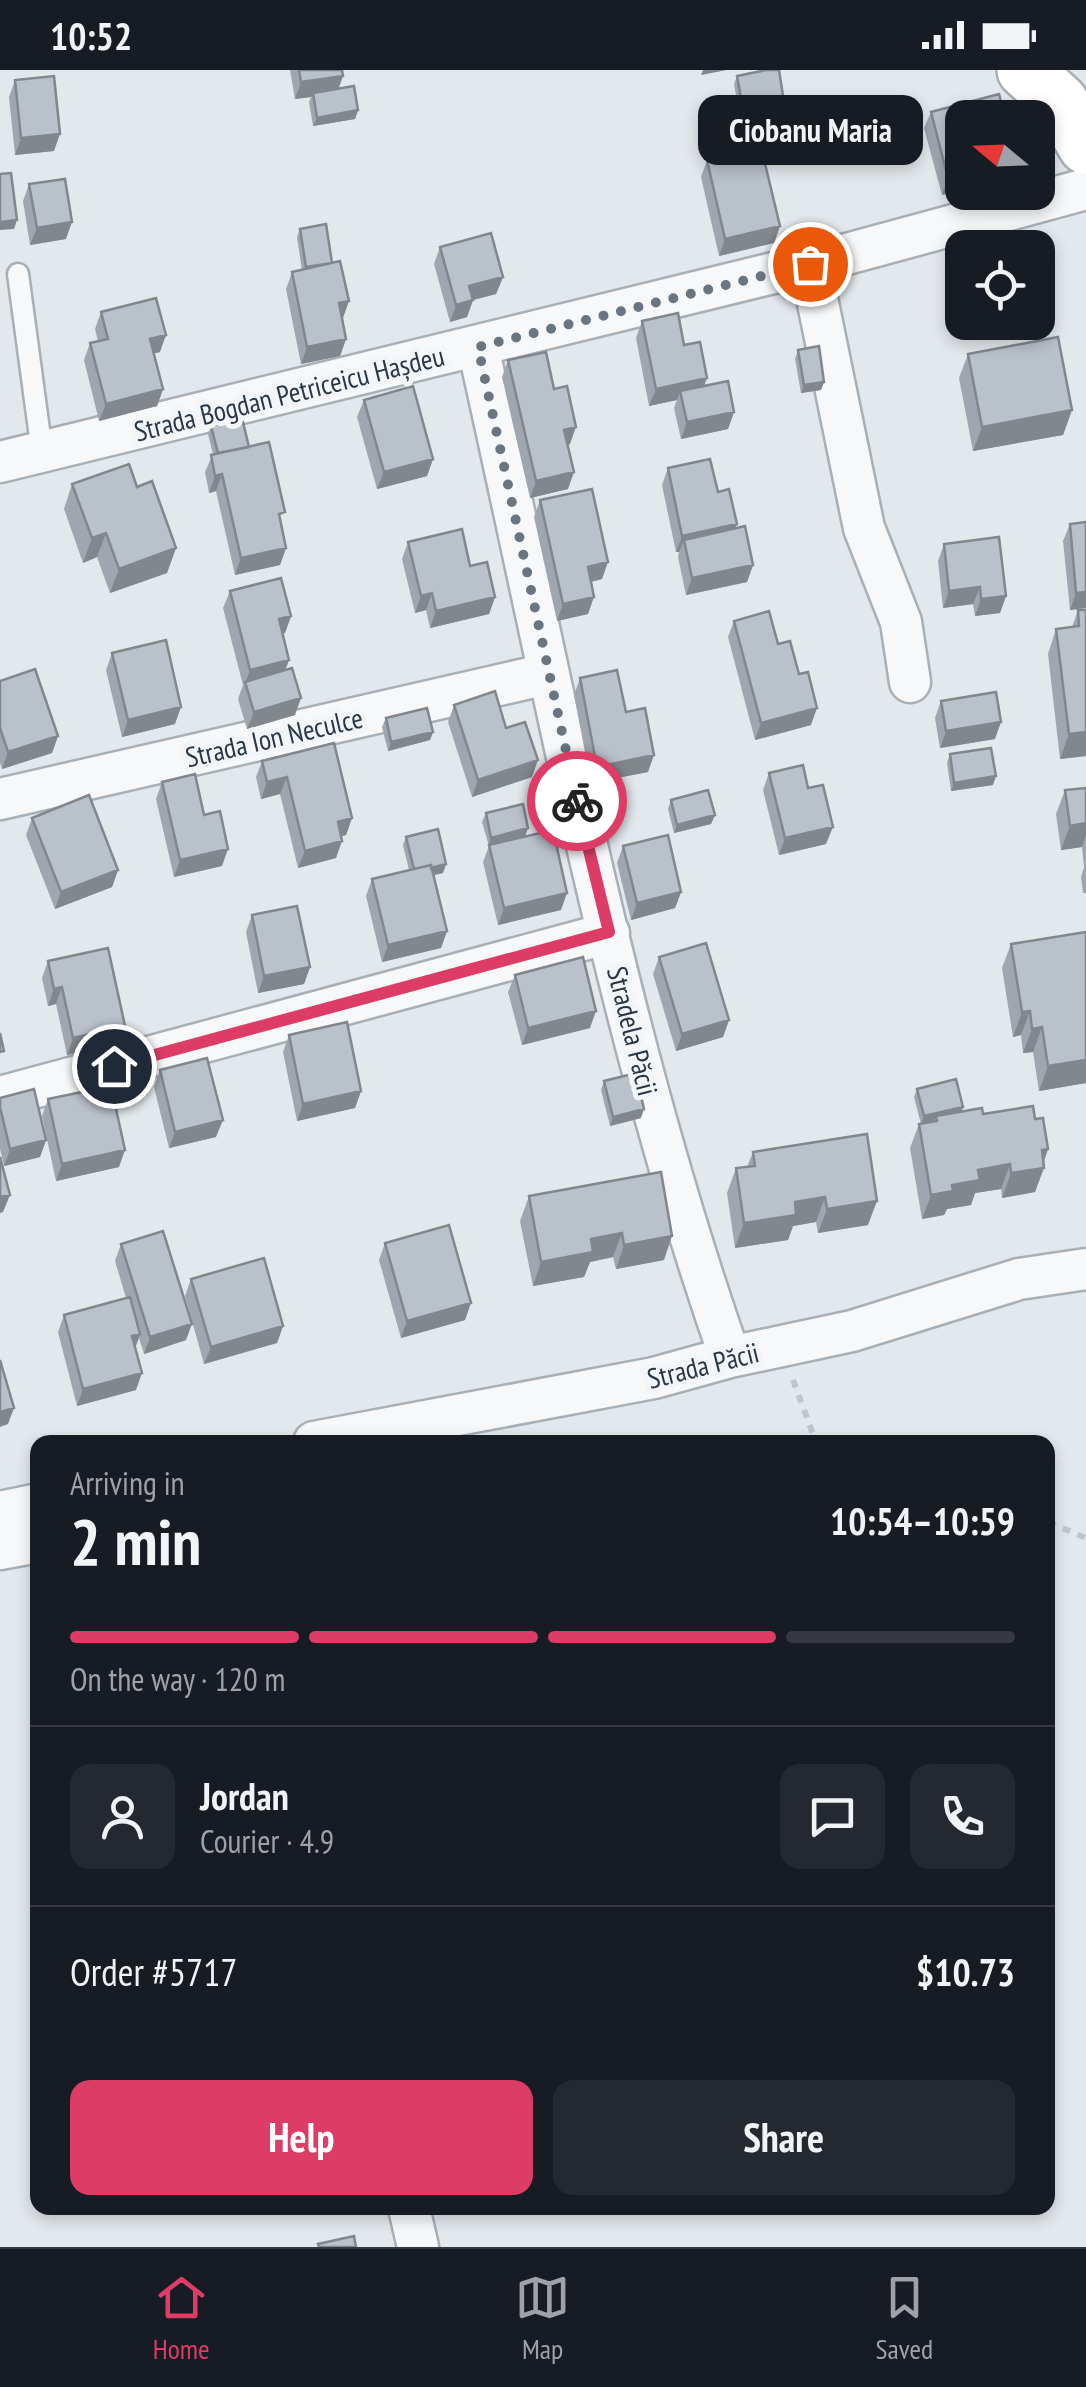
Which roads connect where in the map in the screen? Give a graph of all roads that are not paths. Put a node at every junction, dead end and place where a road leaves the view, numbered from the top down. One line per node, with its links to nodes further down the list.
1 (1086, 189): 2 (street, Strada Bogdan Petriceicu Hașdeu)
2 (810, 264): 4 (street, Strada Bogdan Petriceicu Hașdeu); 8 (street)
3 (18, 274): 5 (lane)
4 (478, 347): 5 (street, Strada Bogdan Petriceicu Hașdeu); 7 (street, Stradela Păcii)
5 (42, 452): 6 (street, Strada Bogdan Petriceicu Hașdeu)
6 (0, 462)
7 (547, 674): 9 (street, Strada Ion Neculce); 10 (street, Stradela Păcii)
8 (910, 682)
9 (0, 800)
10 (609, 932): 11 (street); 13 (street, Stradela Păcii)
11 (0, 1097)
12 (1086, 1269): 13 (street, Strada Păcii)
13 (730, 1357): 14 (street, Strada Păcii)
14 (566, 1396): 15 (street, Strada Păcii); 16 (street)
15 (349, 1435)
16 (455, 1435)
17 (30, 1506): 18 (street)
18 (0, 1512)
19 (30, 1543): 20 (street)
20 (0, 1549)
21 (411, 2215): 22 (street)
22 (418, 2247)

